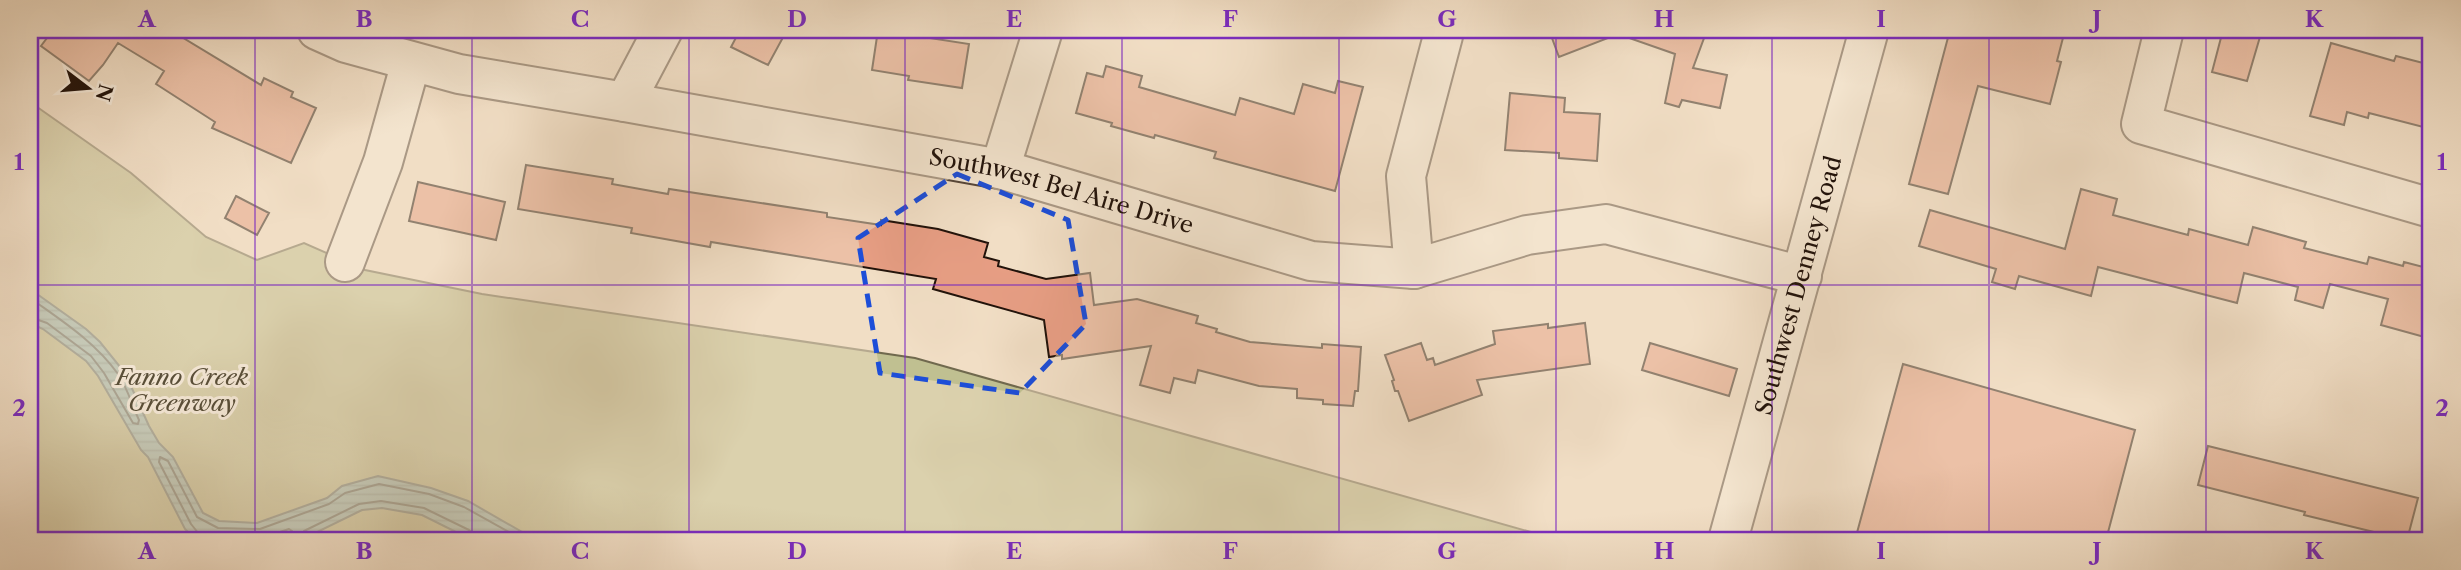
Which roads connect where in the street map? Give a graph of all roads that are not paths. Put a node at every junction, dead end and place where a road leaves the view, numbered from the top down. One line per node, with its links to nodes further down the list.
1 (317, 30): 7 (street, Southwest Bel Aire Drive)
2 (663, 30): 8 (street)
3 (1043, 30): 9 (street)
4 (1869, 30): 13 (street, Southwest Denney Road)
5 (2164, 30): 10 (street)
6 (1443, 36): 12 (street)
7 (411, 62): 8 (street, Southwest Bel Aire Drive); 11 (street)
8 (625, 102): 9 (street, Southwest Bel Aire Drive)
9 (1000, 169): 12 (street, Southwest Bel Aire Drive)
10 (2431, 208)
11 (345, 262)
12 (1414, 269): 13 (street, Southwest Bel Aire Drive)
13 (1802, 276): 14 (street, Southwest Denney Road)
14 (1728, 540)

